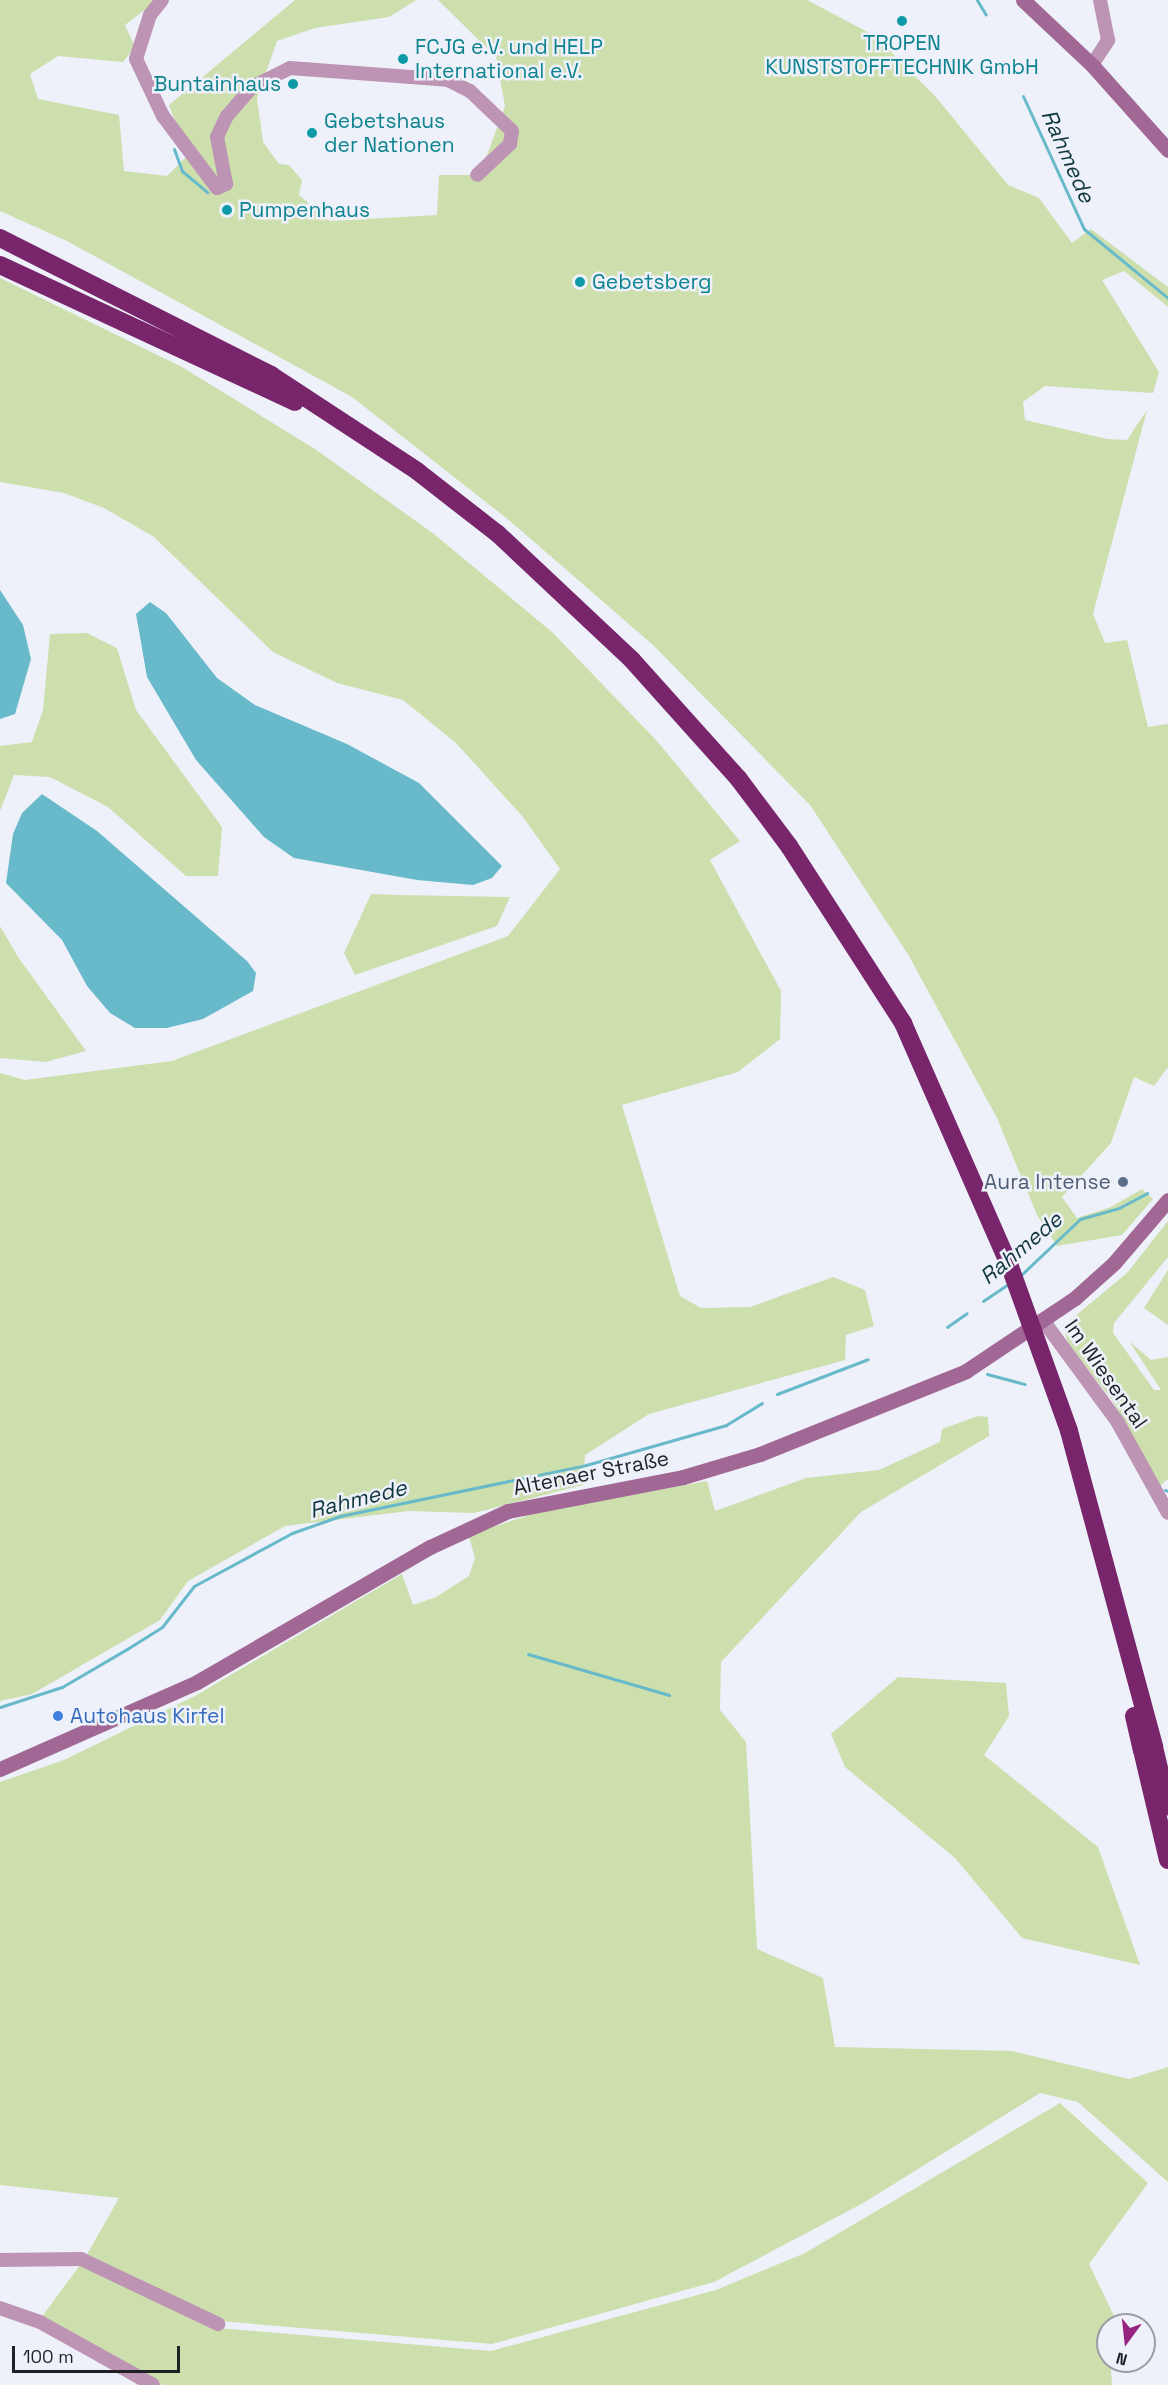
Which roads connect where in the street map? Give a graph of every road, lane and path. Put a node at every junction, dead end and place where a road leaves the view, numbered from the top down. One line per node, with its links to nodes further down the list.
1 (162, 0): 6 (street)
2 (1023, 0): 4 (main road)
3 (1106, 2): 4 (street)
4 (1092, 65): 5 (main road)
5 (1168, 150)
6 (477, 175)
7 (0, 238): 9 (highway)
8 (0, 265): 9 (highway)
9 (898, 1025): 13 (highway, bridge)
10 (1168, 1200): 11 (main road, Altenaer Straße)
11 (1045, 1323): 12 (street, Im Wiesental); 14 (main road, Altenaer Straße)
12 (1168, 1513)
13 (1148, 1748): 15 (highway); 16 (highway)
14 (0, 1769)
15 (1168, 1807)
16 (1168, 1860)
17 (0, 2260): 19 (street)
18 (0, 2308): 20 (street)
19 (218, 2324)
20 (153, 2385)

